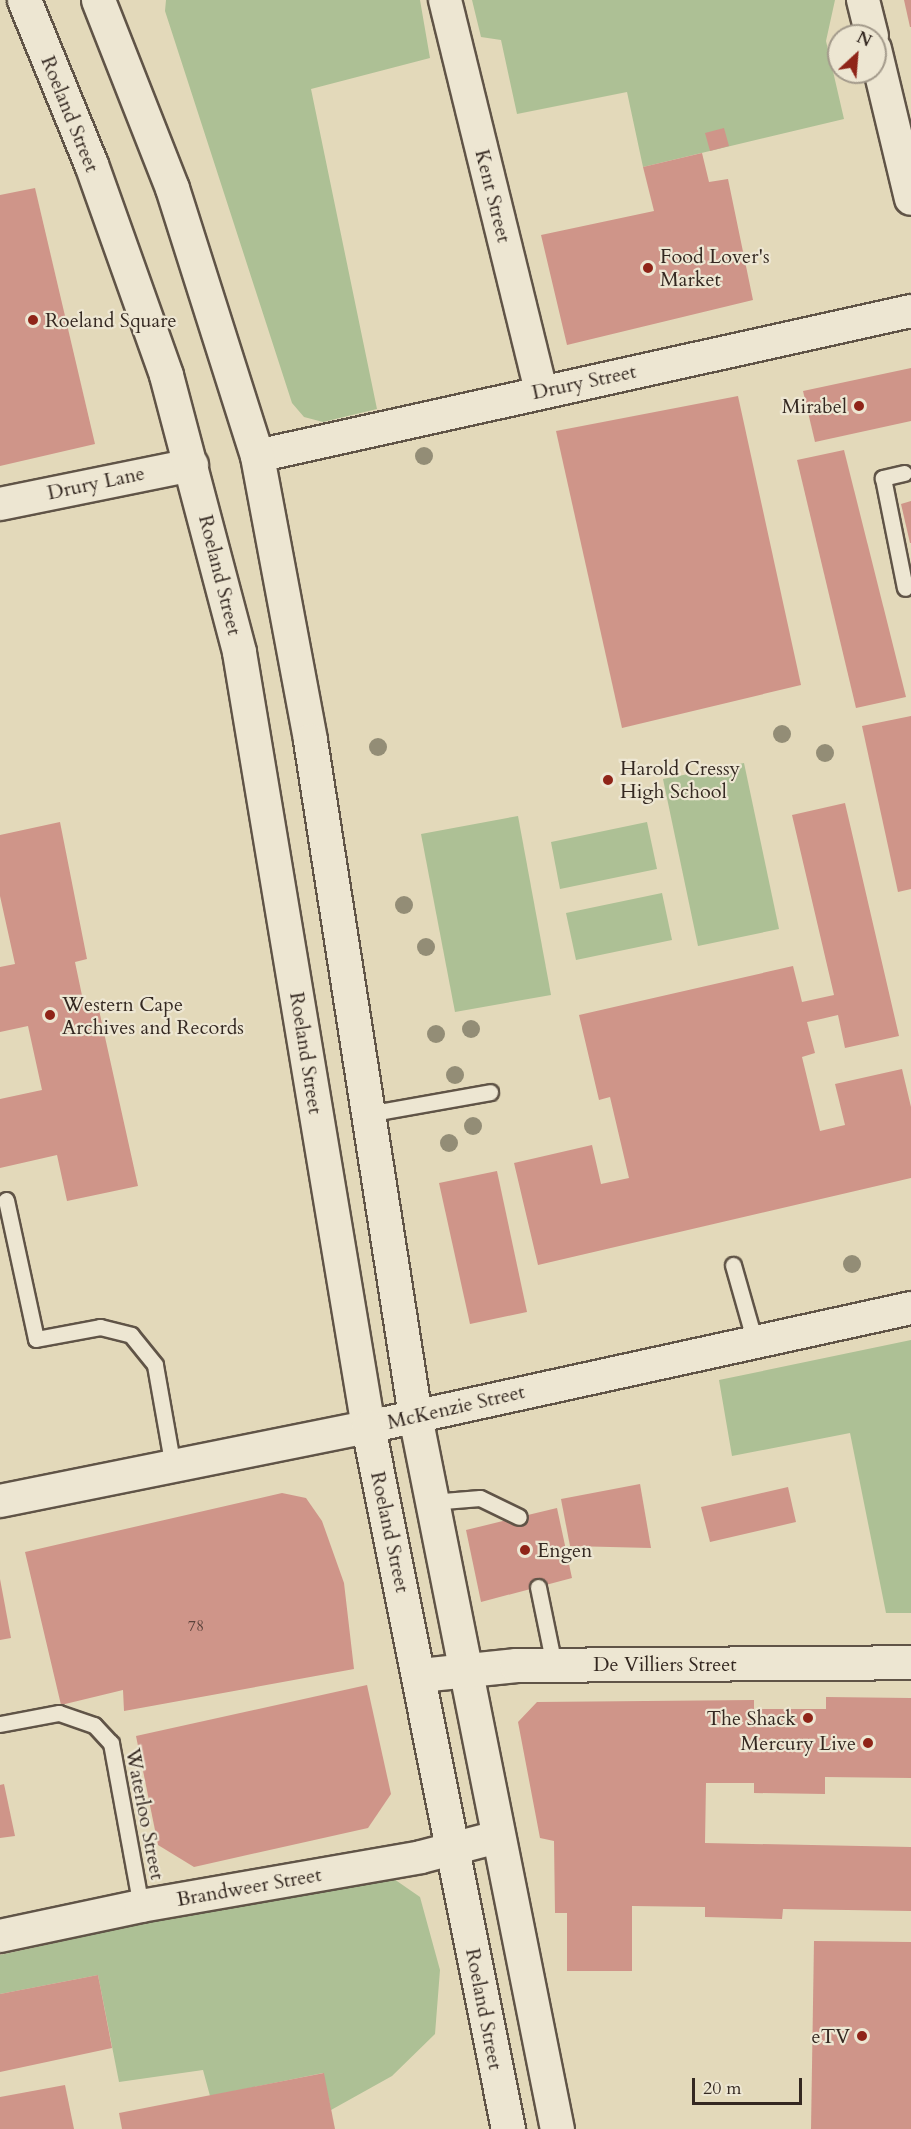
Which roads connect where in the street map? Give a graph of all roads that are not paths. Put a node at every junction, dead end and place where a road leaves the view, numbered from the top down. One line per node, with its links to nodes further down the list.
1 (24, 0): 11 (main road, Roeland Street)
2 (98, 0): 10 (main road)
3 (445, 0): 9 (street, Kent Street)
4 (863, 0): 5 (street)
5 (869, 24)
6 (883, 84): 7 (street)
7 (911, 199)
8 (911, 311): 9 (street, Drury Street)
9 (541, 391): 10 (street, Drury Street)
10 (257, 456): 16 (main road)
11 (192, 465): 13 (street, Drury Lane); 22 (main road, Roeland Street)
12 (904, 473): 14 (lane)
13 (0, 504)
14 (904, 588)
15 (490, 1092): 16 (lane)
16 (367, 1114): 21 (main road)
17 (6, 1200): 23 (lane)
18 (733, 1265): 20 (lane)
19 (911, 1308): 20 (street, McKenzie Street)
20 (754, 1342): 21 (street, McKenzie Street)
21 (416, 1416): 22 (street, McKenzie Street); 25 (main road)
22 (368, 1427): 23 (street, McKenzie Street); 31 (main road, Roeland Street)
23 (173, 1467): 24 (street, McKenzie Street)
24 (0, 1501)
25 (432, 1503): 26 (lane); 30 (main road)
26 (519, 1517)
27 (538, 1587): 29 (lane)
28 (911, 1662): 29 (main road, De Villiers Street)
29 (554, 1665): 30 (main road, De Villiers Street)
30 (467, 1669): 31 (main road, De Villiers Street); 33 (main road)
31 (420, 1675): 34 (main road, Roeland Street)
32 (0, 1724): 35 (lane, Waterloo Street)
33 (498, 1837): 34 (street, Brandweer Street); 38 (main road)
34 (451, 1846): 35 (street, Brandweer Street); 37 (main road, Roeland Street)
35 (141, 1906): 36 (street, Brandweer Street)
36 (0, 1936)
37 (508, 2129)
38 (557, 2129)

